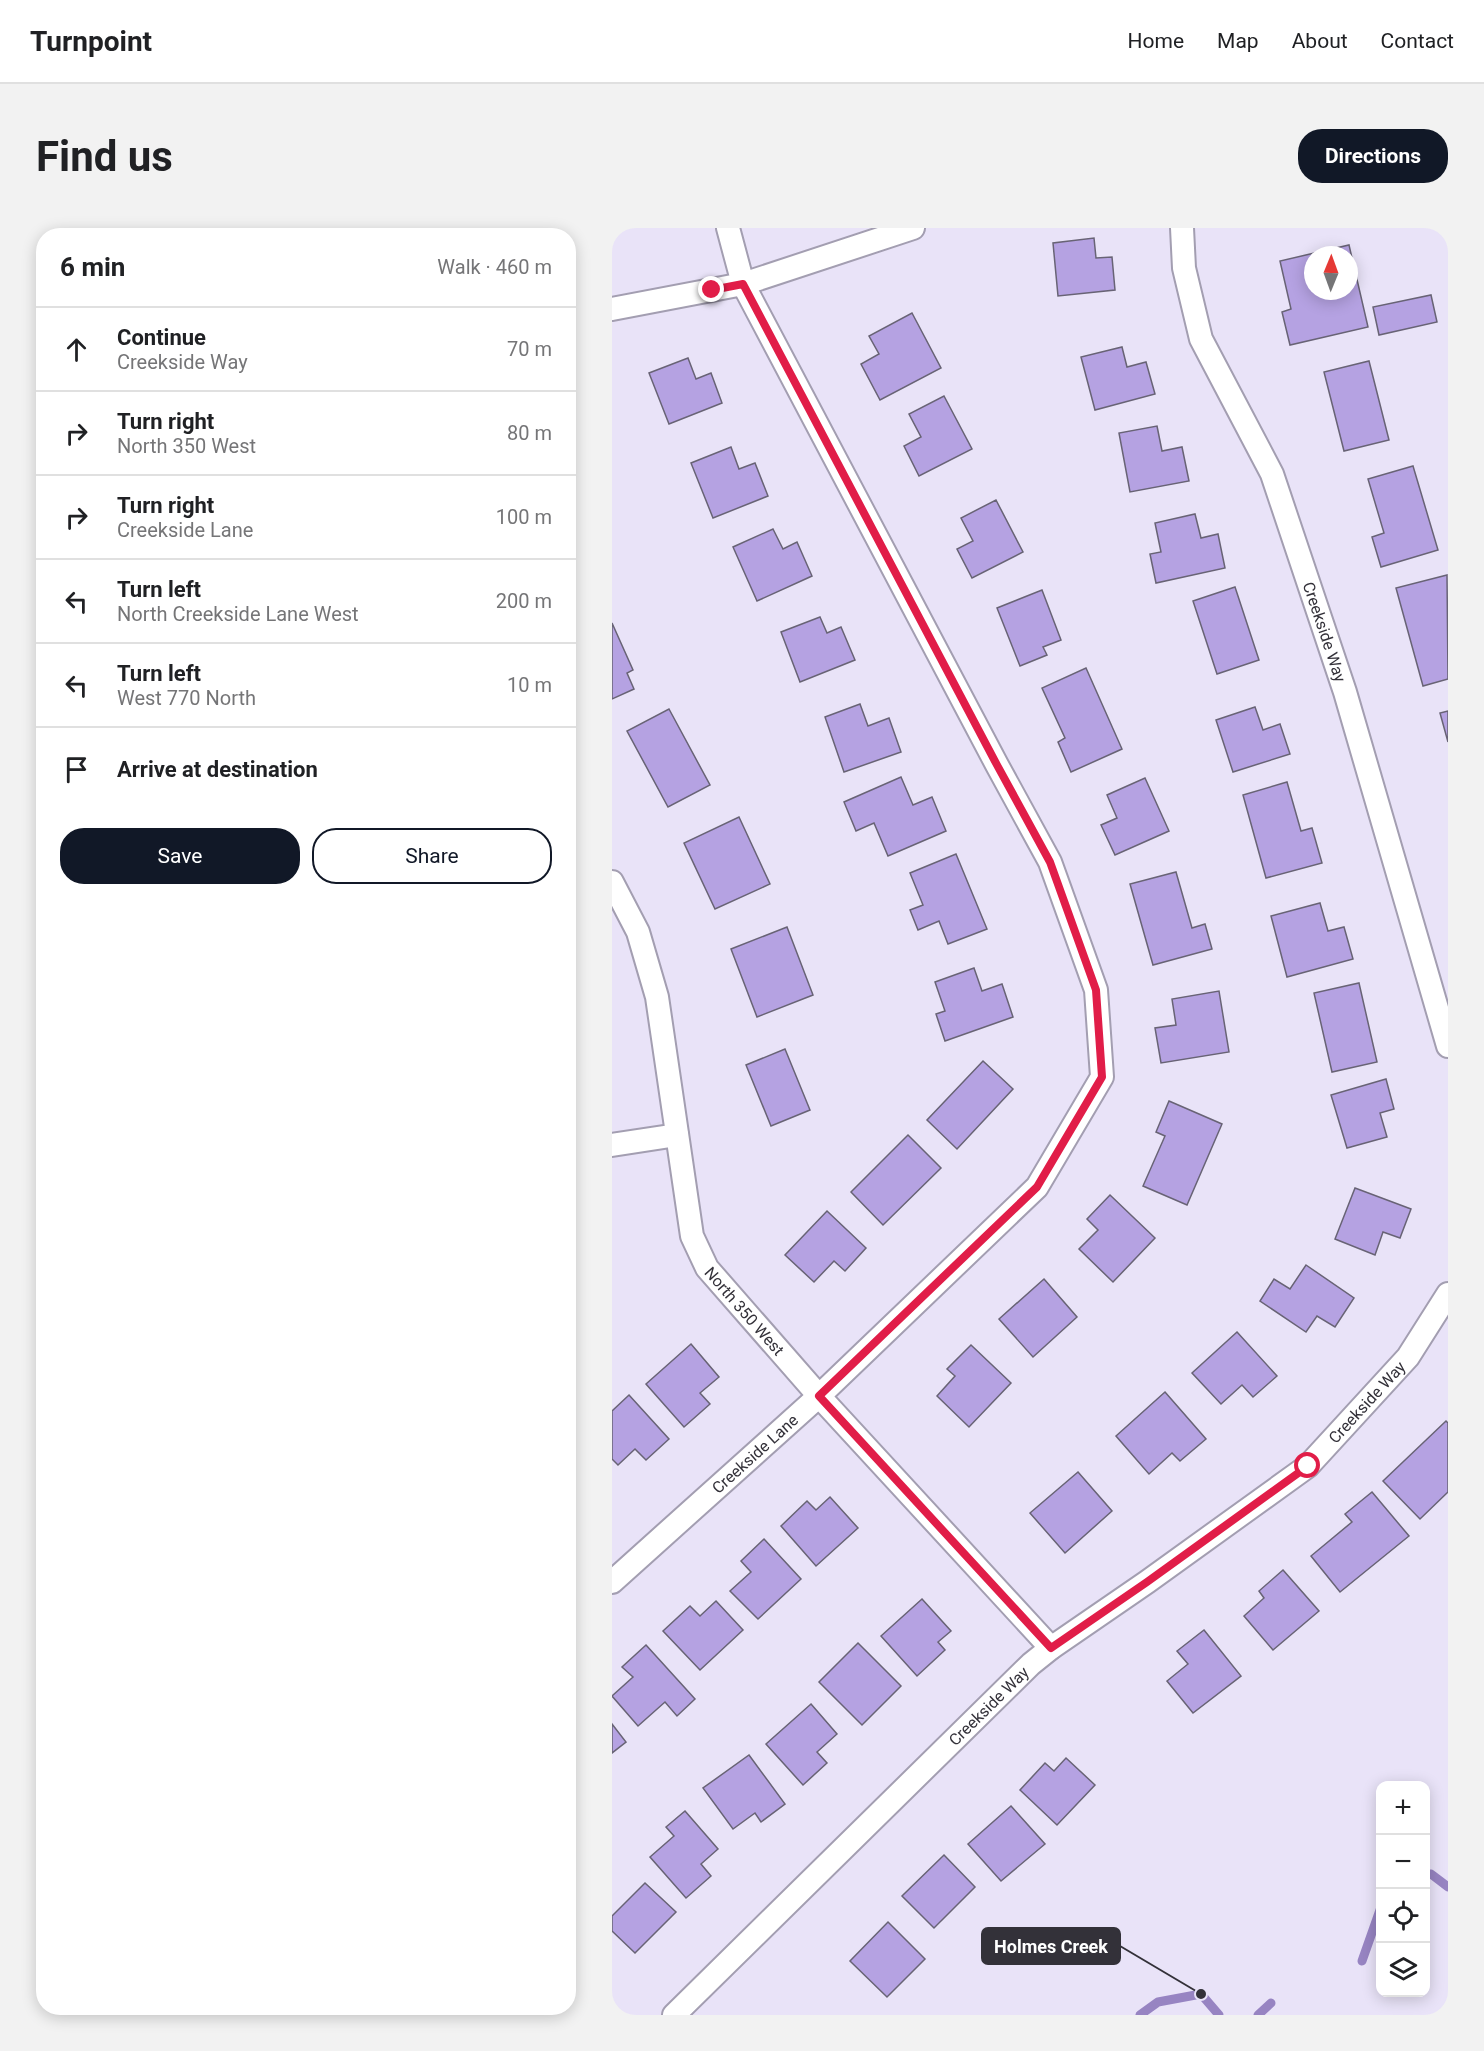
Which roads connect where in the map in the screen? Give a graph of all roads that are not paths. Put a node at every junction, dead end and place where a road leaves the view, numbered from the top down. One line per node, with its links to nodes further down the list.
1 (728, 228): 4 (street)
2 (913, 228): 4 (street)
3 (1182, 228): 7 (street, Creekside Way)
4 (743, 284): 5 (street); 11 (street, Creekside Lane)
5 (612, 309)
6 (612, 882): 8 (street, North 350 West)
7 (1448, 1046)
8 (677, 1135): 9 (street); 11 (street, North 350 West)
9 (612, 1145)
10 (1448, 1294): 13 (street, Creekside Way)
11 (819, 1396): 12 (street, Creekside Lane); 13 (street, North 350 West)
12 (612, 1582)
13 (1051, 1648): 14 (street, Creekside Way)
14 (674, 2015)

